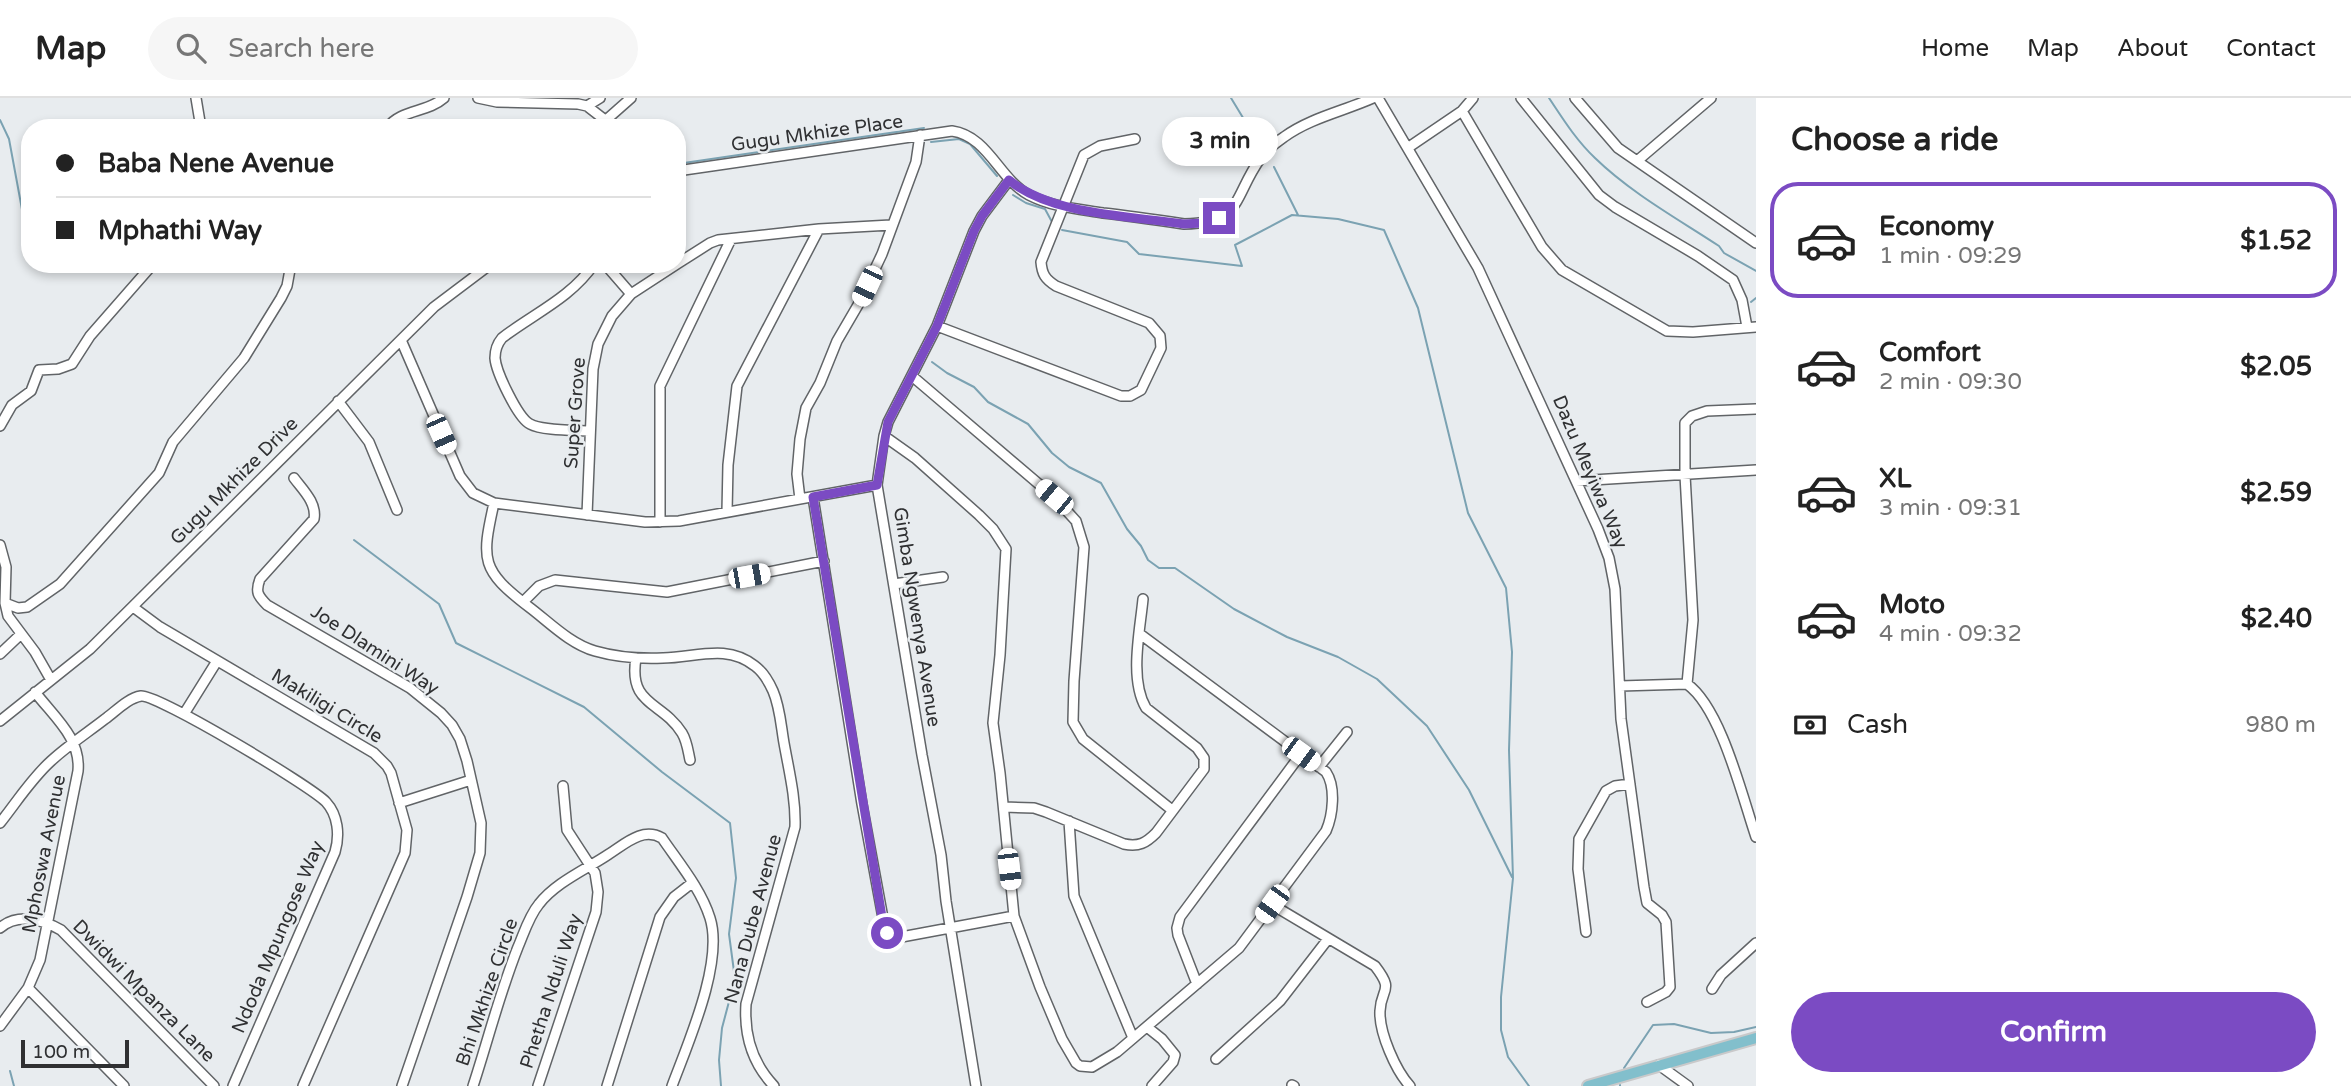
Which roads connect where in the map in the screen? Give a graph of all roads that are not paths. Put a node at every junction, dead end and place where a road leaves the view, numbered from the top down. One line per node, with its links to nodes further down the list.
1 (196, 98): 15 (street)
2 (444, 98): 16 (street)
3 (478, 98): 12 (street)
4 (600, 98): 13 (street)
5 (631, 98): 18 (street)
6 (1373, 98): 25 (street)
7 (1378, 98): 21 (street, Dazu Meyiwa Way)
8 (1473, 98): 14 (street)
9 (1521, 98): 39 (street)
10 (1575, 98): 22 (street)
11 (1712, 98): 22 (street)
12 (490, 100): 13 (street)
13 (587, 106): 17 (street)
14 (1462, 111): 21 (street); 39 (street)
15 (200, 119)
16 (394, 119)
17 (604, 119)
18 (606, 119)
19 (920, 135): 23 (street, Gugu Mkhize Place); 24 (street, Gugu Mkhize Place); 26 (street)
20 (1135, 139): 25 (street)
21 (1409, 147): 50 (street, Dazu Meyiwa Way)
22 (1637, 161): 29 (street)
23 (686, 170)
24 (1009, 180): 25 (street); 38 (street, Gimba Ngwenya Avenue)
25 (1064, 207): 38 (street)
26 (891, 225): 27 (street, Super Grove); 53 (street)
27 (818, 229): 28 (street, Super Grove); 56 (street)
28 (731, 239): 30 (street, Super Grove); 58 (street)
29 (1756, 243)
30 (686, 258)
31 (145, 273): 44 (street)
32 (289, 273): 65 (street)
33 (478, 273): 40 (street, Gugu Mkhize Drive)
34 (587, 273): 45 (street)
35 (613, 273): 37 (street)
36 (664, 273): 37 (street, Super Grove)
37 (631, 295): 45 (street, Super Grove)
38 (937, 326): 41 (street, Gimba Ngwenya Avenue)
39 (1752, 327)
40 (401, 340): 42 (street, Gugu Mkhize Drive); 54 (street)
41 (912, 376): 46 (street, Gimba Ngwenya Avenue); 88 (street)
42 (338, 401): 55 (street); 66 (street, Gugu Mkhize Drive)
43 (1756, 409): 48 (street)
44 (0, 426)
45 (589, 431): 57 (street, Super Grove)
46 (884, 436): 51 (street, Gimba Ngwenya Avenue); 87 (street)
47 (1756, 470): 48 (street)
48 (1685, 475): 50 (street); 73 (street)
49 (294, 478): 83 (street, Joe Dlamini Way)
50 (1576, 481): 74 (street, Dazu Meyiwa Way)
51 (877, 485): 52 (street); 62 (street, Gimba Ngwenya Avenue)
52 (813, 497): 53 (street); 60 (street)
53 (800, 499): 56 (street)
54 (494, 503): 57 (street); 64 (street, Nana Dube Avenue)
55 (397, 510)
56 (727, 512): 58 (street)
57 (587, 515): 58 (street)
58 (660, 522)
59 (0, 545): 65 (street)
60 (824, 561): 64 (street); 97 (street)
61 (943, 577): 62 (street)
62 (894, 584): 97 (street, Gimba Ngwenya Avenue)
63 (1143, 599): 67 (street)
64 (523, 602): 70 (street, Nana Dube Avenue)
65 (5, 603): 68 (street)
66 (133, 607): 71 (street, Makiligi Circle); 72 (street, Gugu Mkhize Drive)
67 (1140, 634): 80 (street); 88 (street)
68 (20, 635): 69 (street); 72 (street)
69 (0, 654)
70 (636, 658): 81 (street); 121 (street, Nana Dube Avenue)
71 (217, 661): 76 (street); 86 (street, Makiligi Circle)
72 (51, 680): 75 (street, Gugu Mkhize Drive)
73 (1687, 684): 74 (street); 91 (street)
74 (1620, 687): 84 (street, Dazu Meyiwa Way)
75 (35, 692): 77 (street, Gugu Mkhize Drive); 79 (street)
76 (184, 715): 79 (street, Ndoda Mpungose Way); 114 (street, Ndoda Mpungose Way)
77 (0, 721)
78 (1347, 732): 82 (street)
79 (75, 742): 90 (street); 96 (street, Mphoswa Avenue)
80 (1301, 754): 82 (street); 102 (street)
81 (690, 760)
82 (1319, 766): 94 (street)
83 (471, 780): 86 (street); 116 (street, Joe Dlamini Way)
84 (1630, 785): 99 (street); 105 (street, Dazu Meyiwa Way)
85 (563, 786): 92 (street)
86 (399, 803): 115 (street, Makiligi Circle)
87 (1004, 807): 89 (street); 95 (street)
88 (1172, 810): 89 (street)
89 (1069, 821): 108 (street)
90 (0, 823)
91 (1756, 837)
92 (592, 865): 93 (street, Bhi Mkhize Circle); 117 (street, Bhi Mkhize Circle); 118 (street, Phetha Nduli Way)
93 (692, 883): 119 (street); 120 (street, Bhi Mkhize Circle)
94 (1272, 904): 100 (street); 102 (street)
95 (1014, 916): 97 (street); 108 (street)
96 (48, 924): 98 (street); 103 (street, Mphoswa Avenue); 113 (street, Dwidwi Mpanza Lane)
97 (950, 927): 122 (street, Gimba Ngwenya Avenue)
98 (0, 928)
99 (1586, 932)
100 (1328, 939): 110 (street); 124 (street)
101 (1756, 943): 104 (street)
102 (1197, 984): 107 (street)
103 (28, 988): 106 (street, Mphoswa Avenue); 112 (street)
104 (1712, 989)
105 (1647, 1002)
106 (0, 1026)
107 (1147, 1027): 108 (street); 123 (street)
108 (1133, 1038)
109 (1756, 1038): 111 (main road)
110 (1216, 1059)
111 (1659, 1065): 125 (main road); 126 (street)
112 (124, 1086)
113 (214, 1086)
114 (233, 1086)
115 (303, 1086)
116 (402, 1086)
117 (473, 1086)
118 (538, 1086)
119 (607, 1086)
120 (673, 1086)
121 (774, 1086)
122 (976, 1086)
123 (1152, 1086)
124 (1410, 1086)
125 (1587, 1086)
126 (1688, 1086)

